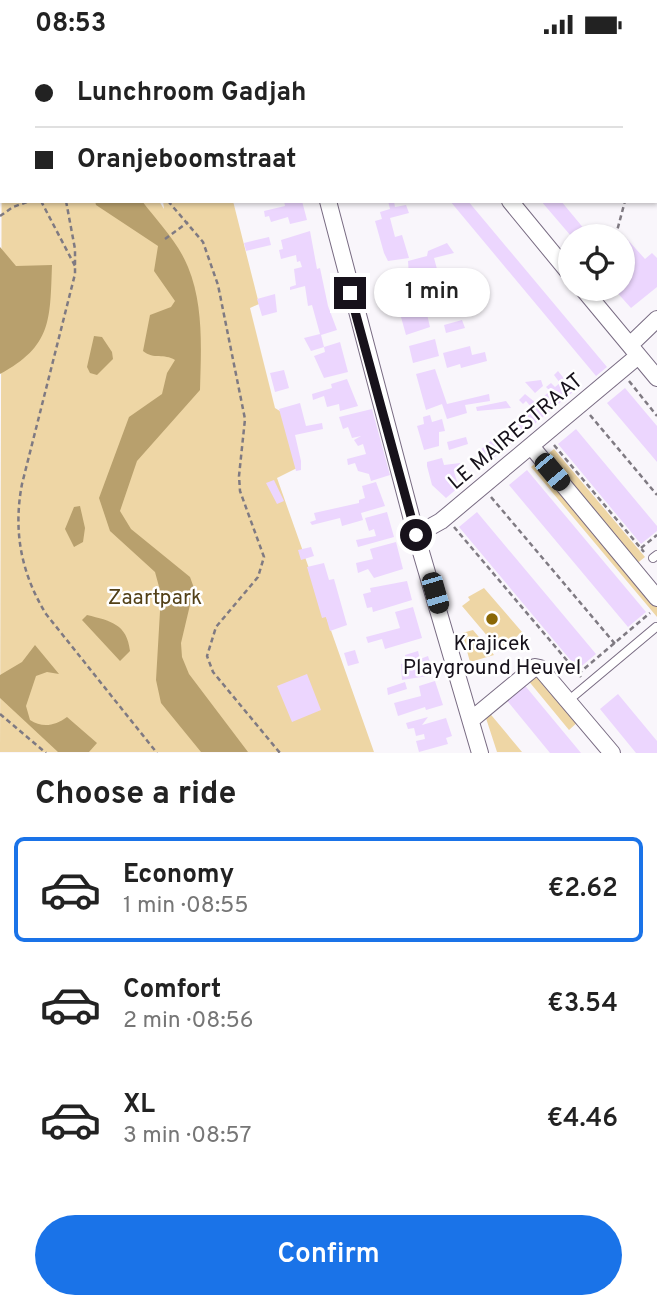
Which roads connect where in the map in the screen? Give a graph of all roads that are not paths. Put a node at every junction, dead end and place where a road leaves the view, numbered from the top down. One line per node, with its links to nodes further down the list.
1 (328, 203): 9 (street)
2 (512, 203): 3 (street)
3 (558, 259)
4 (593, 301): 6 (street)
5 (657, 319): 6 (street, LE MAIRESTRAAT)
6 (634, 351): 7 (street); 8 (street, LE MAIRESTRAAT)
7 (657, 378)
8 (531, 446): 9 (street, LE MAIRESTRAAT); 10 (street)
9 (416, 535): 13 (street)
10 (654, 605)
11 (656, 627): 12 (lane)
12 (569, 700): 13 (street); 15 (street)
13 (471, 720): 14 (street)
14 (480, 753)
15 (612, 753)

